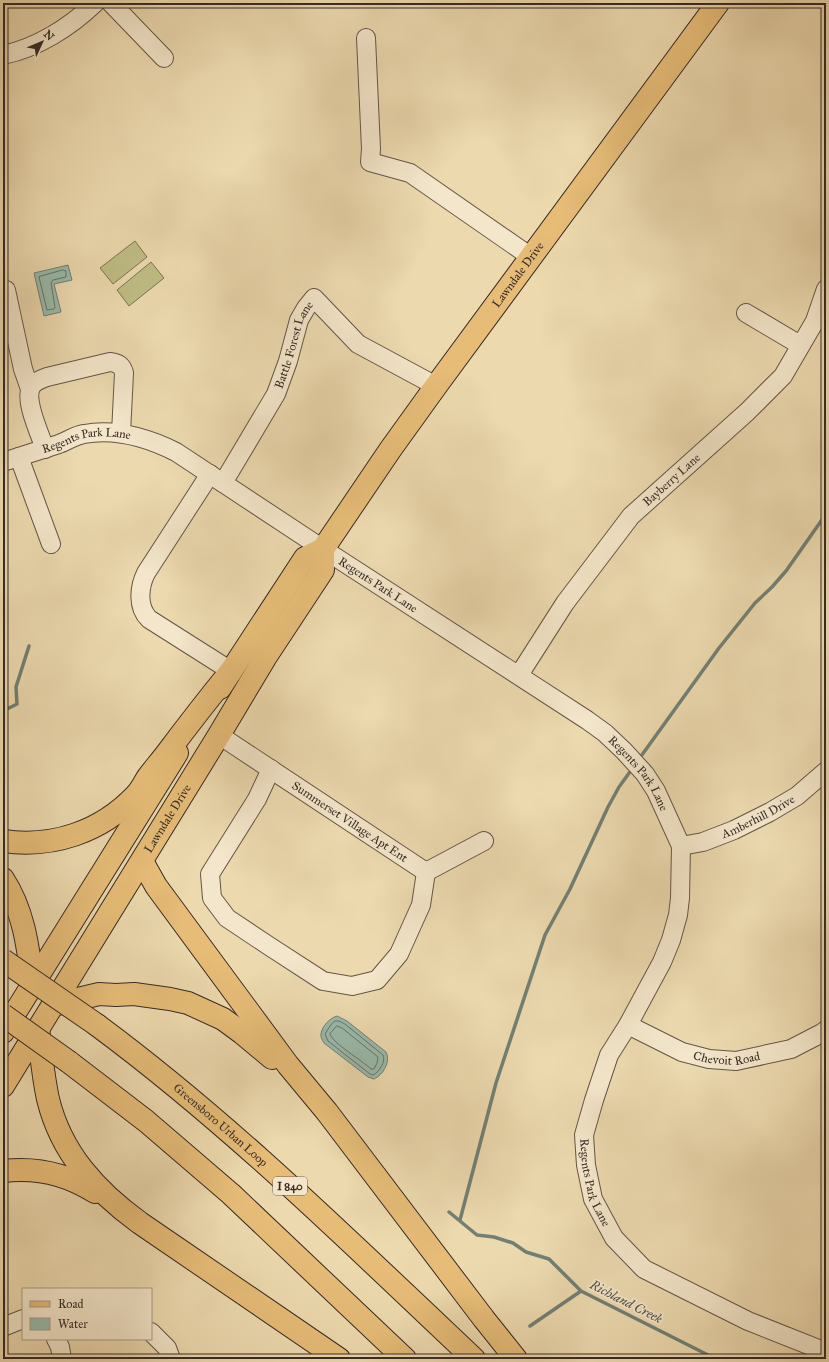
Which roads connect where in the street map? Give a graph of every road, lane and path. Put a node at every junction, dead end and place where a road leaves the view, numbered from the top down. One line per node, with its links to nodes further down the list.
1 (95, 3): 7 (street)
2 (111, 3): 8 (street)
3 (508, 3): 5 (path)
4 (718, 3): 9 (main road, Lawndale Drive)
5 (504, 7)
6 (366, 38): 9 (street)
7 (3, 55)
8 (164, 58)
9 (531, 257): 14 (main road, Lawndale Drive)
10 (826, 289): 13 (street, Bayberry Lane)
11 (6, 290): 15 (street)
12 (746, 313): 13 (street)
13 (800, 345): 23 (street, Bayberry Lane)
14 (436, 386): 19 (street, Battle Forest Lane); 21 (main road, Lawndale Drive)
15 (30, 389): 16 (street); 17 (street)
16 (121, 433): 17 (street, Regents Park Lane); 19 (street, Regents Park Lane)
17 (45, 449): 18 (street, Regents Park Lane)
18 (11, 459): 20 (street)
19 (217, 479): 21 (street, Regents Park Lane); 22 (street)
20 (51, 544)
21 (323, 549): 22 (main road, Lawndale Drive); 23 (street, Regents Park Lane); 24 (main road, Lawndale Drive)
22 (231, 671): 27 (main road); 34 (main road, Lawndale Drive)
23 (519, 676): 29 (street, Regents Park Lane)
24 (220, 735): 25 (street, Summerset Village Apt Ent); 30 (main road, Lawndale Drive)
25 (271, 769): 31 (street, Summerset Village Apt Ent); 31 (street)
26 (826, 771): 29 (street, Amberhill Drive)
27 (3, 841)
28 (484, 841): 31 (street)
29 (681, 846): 36 (street, Regents Park Lane)
30 (142, 862): 35 (main road, Lawndale Drive); 39 (main road)
31 (426, 872)
32 (3, 879): 34 (main road)
33 (3, 960): 52 (main road, Greensboro Urban Loop / I 840, bridge)
34 (32, 985): 35 (main road, Lawndale Drive)
35 (25, 1014): 38 (main road, Lawndale Drive); 39 (main road); 40 (main road, Lawndale Drive); 42 (main road); 51 (main road, bridge)
36 (628, 1025): 37 (street, Chevoit Road); 47 (street, Regents Park Lane)
37 (826, 1030)
38 (3, 1032)
39 (288, 1065): 53 (main road)
40 (3, 1086)
41 (3, 1171): 42 (main road)
42 (112, 1202): 50 (main road)
43 (22, 1319): 44 (street)
44 (3, 1327)
45 (152, 1333): 49 (street)
46 (56, 1340): 48 (street)
47 (826, 1352)
48 (62, 1359)
49 (171, 1359)
50 (339, 1359)
51 (405, 1359)
52 (474, 1359)
53 (516, 1359)

